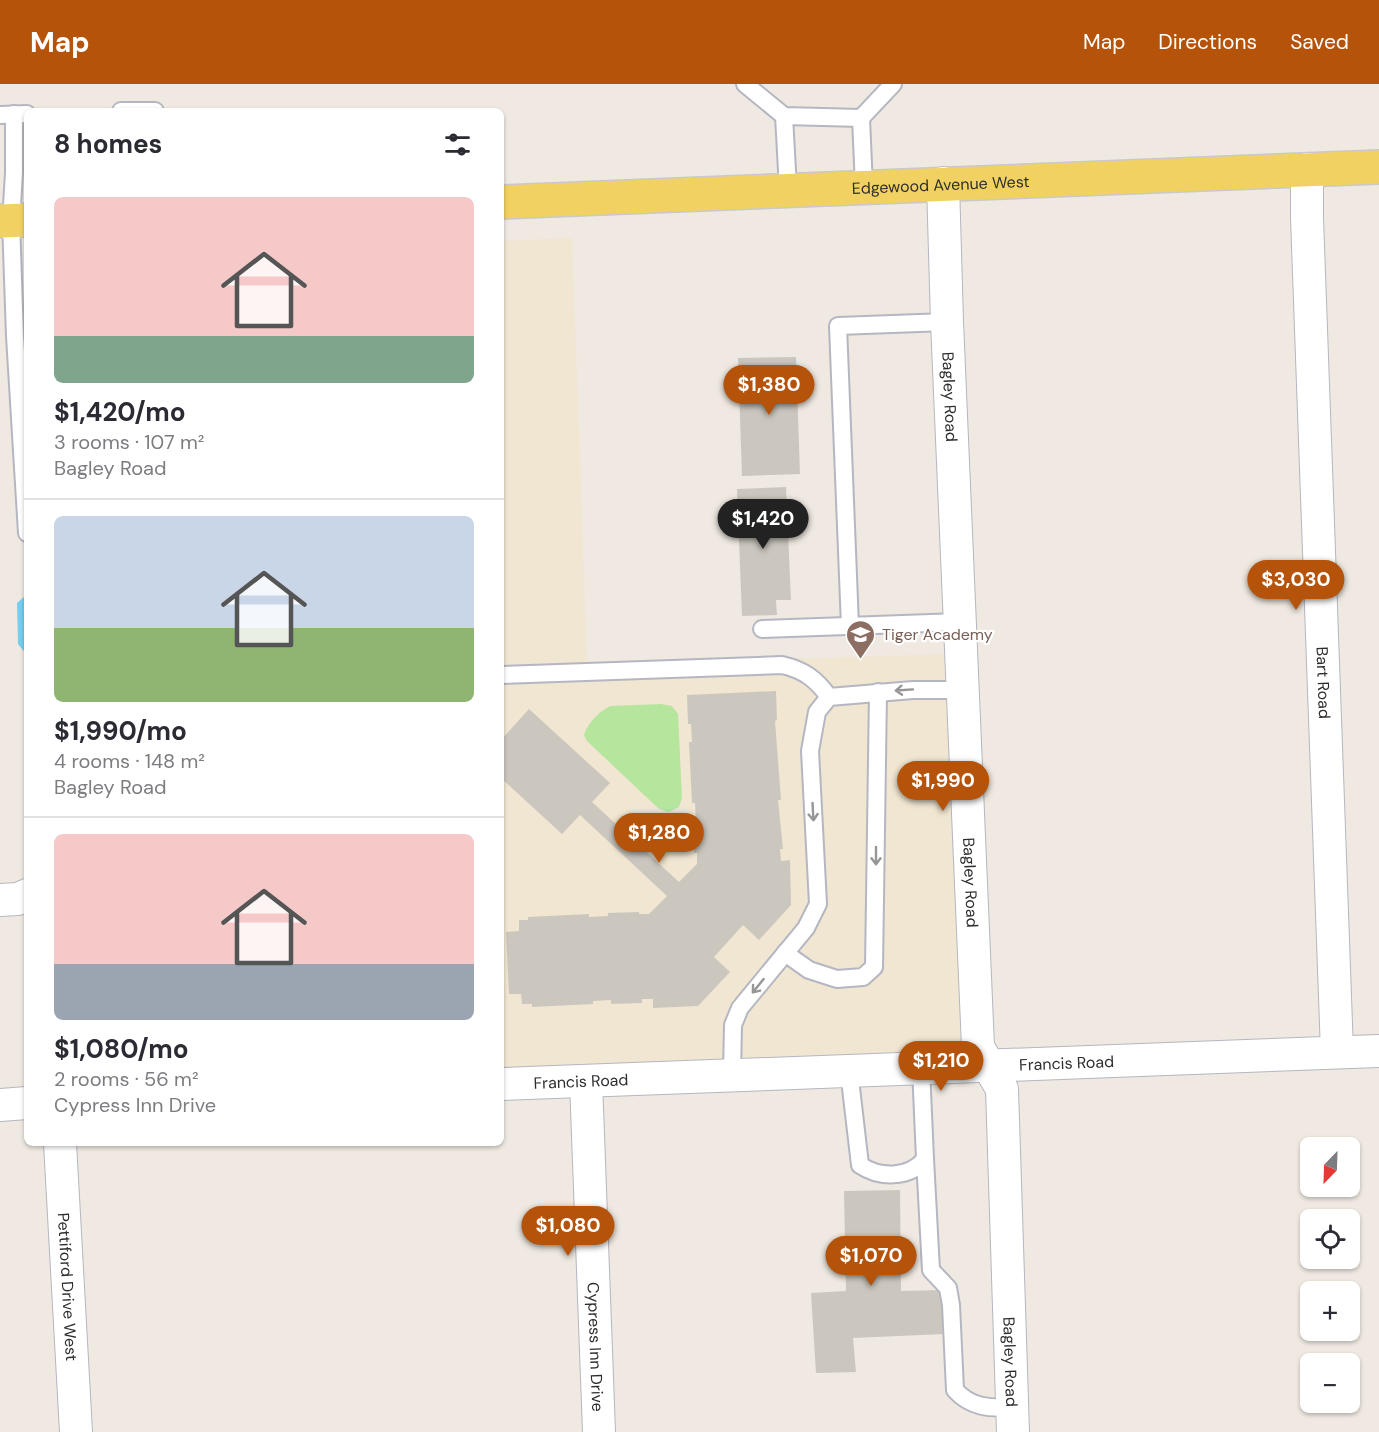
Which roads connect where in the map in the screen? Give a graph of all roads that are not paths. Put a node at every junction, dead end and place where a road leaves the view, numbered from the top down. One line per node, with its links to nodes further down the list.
1 (745, 84): 4 (lane)
2 (893, 84): 5 (lane)
3 (14, 114): 12 (lane)
4 (784, 116): 5 (lane); 10 (lane)
5 (861, 118): 9 (lane)
6 (1379, 167): 7 (main road, Edgewood Avenue West)
7 (1307, 169): 8 (main road, Edgewood Avenue West); 27 (street, Bart Road)
8 (943, 183): 9 (main road, Edgewood Avenue West); 13 (street, Bagley Road)
9 (864, 187): 10 (main road, Edgewood Avenue West)
10 (788, 189): 11 (main road, Edgewood Avenue West)
11 (504, 202)
12 (13, 221): 14 (lane)
13 (947, 322): 16 (street, Bagley Road); 17 (lane)
14 (21, 336): 15 (lane)
15 (24, 434)
16 (959, 622): 17 (lane); 20 (street, Bagley Road)
17 (850, 626): 18 (lane)
18 (762, 629)
19 (504, 675): 22 (lane)
20 (963, 690): 21 (lane, one-way to 21); 28 (street, Bagley Road)
21 (878, 692): 22 (lane); 25 (lane, one-way to 25)
22 (829, 697): 25 (lane, one-way to 25)
23 (24, 896): 24 (street)
24 (0, 900)
25 (785, 953): 31 (lane, one-way to 31)
26 (1379, 1051): 27 (street, Francis Road)
27 (1337, 1052): 28 (street, Francis Road)
28 (989, 1066): 29 (street, Francis Road); 38 (street, Bagley Road)
29 (921, 1068): 30 (street, Francis Road); 37 (lane)
30 (849, 1071): 31 (street, Francis Road); 37 (lane)
31 (732, 1074): 32 (street, Francis Road)
32 (586, 1081): 33 (street, Francis Road); 40 (street, Cypress Inn Drive)
33 (504, 1084)
34 (24, 1103): 35 (street)
35 (0, 1105)
36 (60, 1146): 39 (street, Pettiford Drive West)
37 (924, 1159): 38 (lane)
38 (1012, 1420)
39 (76, 1432)
40 (599, 1432)

